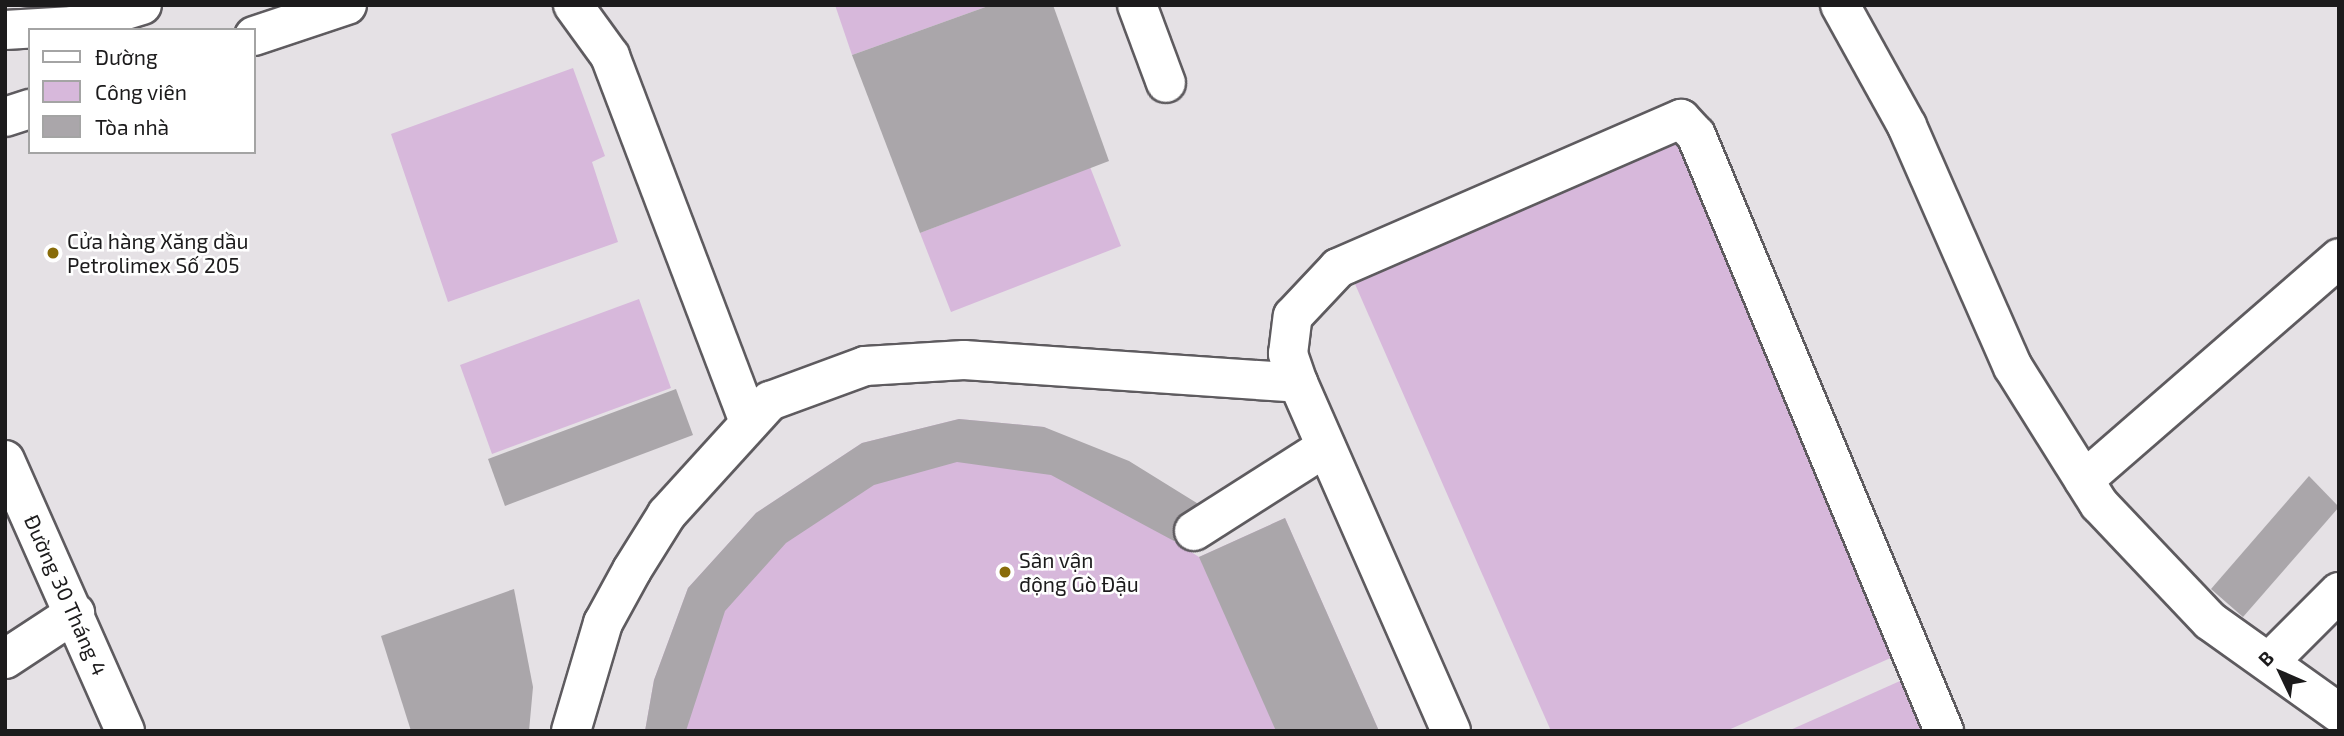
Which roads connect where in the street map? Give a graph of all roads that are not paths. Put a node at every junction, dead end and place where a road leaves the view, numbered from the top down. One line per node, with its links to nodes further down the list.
1 (142, 5): 6 (main road)
2 (347, 5): 9 (main road)
3 (573, 5): 15 (main road)
4 (1137, 5): 10 (main road)
5 (1840, 5): 18 (main road)
6 (39, 28)
7 (28, 29): 8 (main road)
8 (5, 30)
9 (256, 35)
10 (1166, 83)
11 (28, 110): 12 (main road)
12 (5, 117)
13 (2339, 258): 18 (main road)
14 (1298, 383): 15 (main road); 16 (main road); 28 (main road)
15 (749, 422): 26 (main road)
16 (1326, 447): 19 (main road); 27 (main road)
17 (5, 460): 21 (main road, Đường 30 Tháng 4)
18 (2084, 481): 23 (main road)
19 (1194, 531)
20 (2339, 592): 23 (main road)
21 (75, 613): 22 (main road); 25 (main road, Đường 30 Tháng 4)
22 (5, 659)
23 (2269, 662): 24 (main road)
24 (2339, 713)
25 (125, 731)
26 (570, 731)
27 (1451, 731)
28 (1944, 731)

